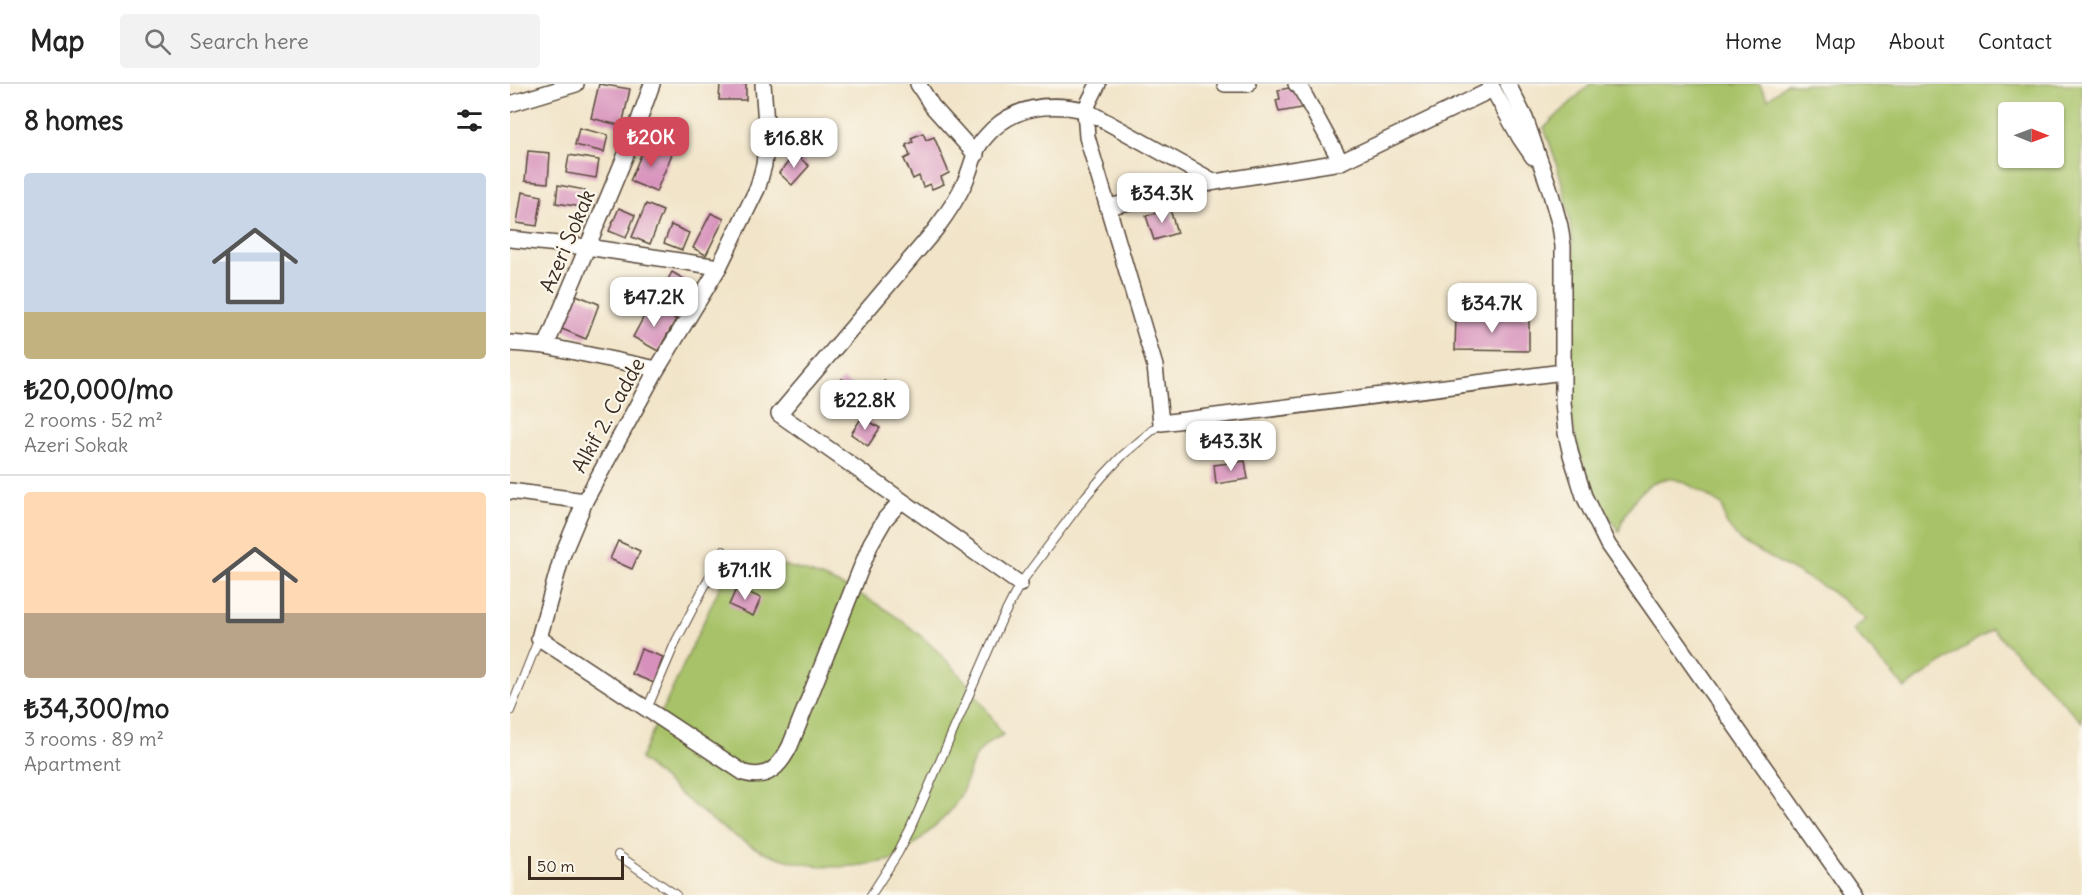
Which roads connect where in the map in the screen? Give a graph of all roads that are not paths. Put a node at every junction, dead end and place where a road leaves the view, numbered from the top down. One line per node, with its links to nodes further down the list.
1 (576, 84): 11 (street)
2 (652, 84): 19 (street, Azeri Sokak)
3 (763, 84): 20 (street, Alkif 2. Cadde)
4 (918, 84): 13 (street)
5 (1098, 84): 12 (street)
6 (1225, 84): 7 (street)
7 (1248, 84)
8 (1296, 84): 14 (street)
9 (1508, 84): 15 (street)
10 (1491, 87): 14 (street); 15 (street)
11 (510, 104)
12 (1085, 110): 13 (street); 16 (street); 17 (street)
13 (976, 155): 28 (street)
14 (1341, 162): 16 (street)
15 (1542, 170): 24 (street)
16 (1215, 182): 17 (street)
17 (1108, 207): 25 (street)
18 (510, 239): 19 (street)
19 (588, 247): 20 (street); 22 (street, Azeri Sokak)
20 (719, 267): 23 (street, Alkif 2. Cadde)
21 (510, 343): 22 (street)
22 (546, 346): 23 (street)
23 (657, 369): 27 (street, Alkif 2. Cadde)
24 (1563, 372): 25 (street); 37 (street)
25 (1161, 423): 30 (lane)
26 (510, 491): 27 (street)
27 (585, 501): 31 (street, Alkif 2. Cadde)
28 (901, 501): 30 (street); 32 (street)
29 (723, 551): 32 (lane)
30 (1020, 584): 36 (lane)
31 (539, 638): 32 (street); 33 (lane)
32 (647, 710)
33 (510, 711)
34 (618, 855): 35 (lane)
35 (676, 895)
36 (871, 895)
37 (1854, 895)

